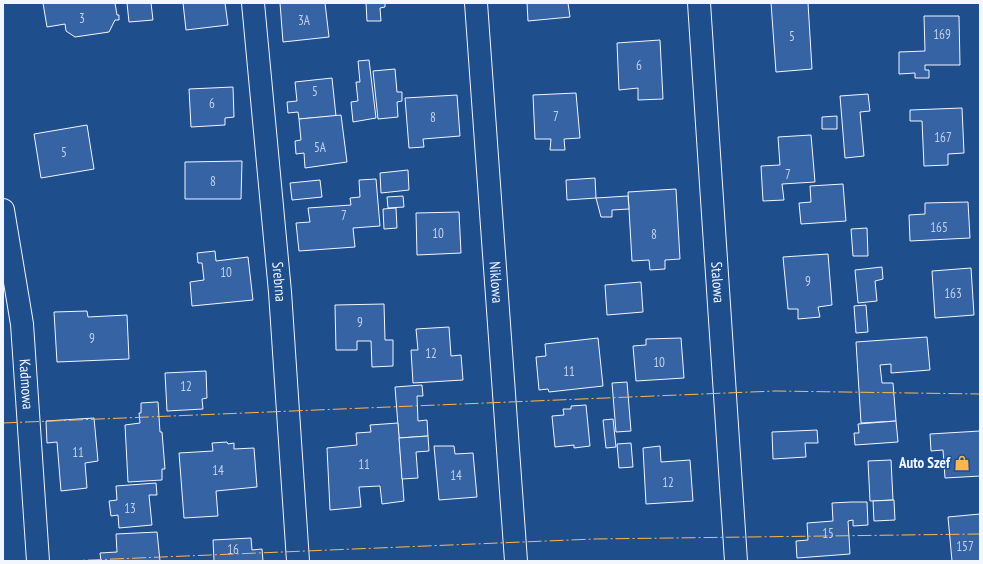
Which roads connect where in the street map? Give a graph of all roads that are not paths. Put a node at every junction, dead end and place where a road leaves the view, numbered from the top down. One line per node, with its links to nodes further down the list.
1 (253, 3): 6 (street, Srebrna)
2 (476, 3): 7 (street, Niklowa)
3 (699, 3): 8 (street, Stalowa)
4 (3, 210): 5 (street, Kadmowa)
5 (38, 561)
6 (298, 561)
7 (516, 561)
8 (736, 561)

